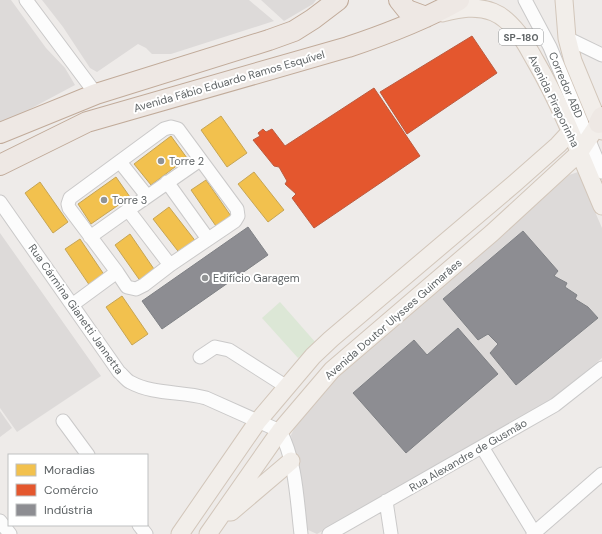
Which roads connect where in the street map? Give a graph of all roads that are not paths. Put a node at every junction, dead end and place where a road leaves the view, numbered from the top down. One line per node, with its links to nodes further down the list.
1 (26, 0): 10 (street)
2 (399, 0): 7 (highway)
3 (459, 0): 7 (highway, Avenida Fábio Eduardo Ramos Esquível)
4 (525, 0): 12 (street, Corredor ABD)
5 (564, 0): 8 (main road)
6 (332, 3): 10 (highway)
7 (426, 17): 13 (main road, Avenida Piraporinha / SP-180); 19 (highway, Avenida Fábio Eduardo Ramos Esquível)
8 (567, 38): 9 (street); 12 (main road)
9 (602, 56)
10 (96, 94): 11 (highway)
11 (40, 116): 14 (highway); 15 (highway)
12 (598, 128): 16 (main road, Avenida Doutor Ulysses Guimarães); 20 (street, Corredor ABD)
13 (570, 132): 16 (main road, Avenida Piraporinha / SP-180); 33 (main road)
14 (0, 133)
15 (0, 143)
16 (580, 154): 24 (main road, Avenida Piraporinha / SP-180); 36 (main road, Avenida Doutor Ulysses Guimarães)
17 (200, 160): 18 (street); 21 (street); 27 (street)
18 (120, 162): 22 (street); 26 (street)
19 (0, 164)
20 (602, 172)
21 (167, 182): 22 (street); 27 (street)
22 (147, 196): 25 (street)
23 (0, 202): 30 (street, Rua Cármina Gianetti Jannetta)
24 (602, 206)
25 (128, 210): 26 (street); 28 (street)
26 (90, 238): 29 (street)
27 (208, 239): 28 (street)
28 (170, 265): 29 (street)
29 (117, 272): 30 (street)
30 (72, 305): 35 (street, Rua Cármina Gianetti Jannetta)
31 (200, 357): 33 (street)
32 (602, 368): 37 (street, Rua Alexandre de Gusmão)
33 (287, 387): 35 (main road)
34 (63, 421): 38 (street)
35 (258, 421): 36 (street, Rua Cármina Gianetti Jannetta); 47 (main road)
36 (280, 431): 39 (street); 44 (main road, Avenida Doutor Ulysses Guimarães)
37 (482, 447): 41 (street, Rua Alexandre de Gusmão); 51 (street)
38 (87, 454)
39 (291, 461): 44 (main road); 48 (street)
40 (602, 474): 51 (street)
41 (386, 501): 49 (street, Rua Alexandre de Gusmão); 50 (street)
42 (0, 521): 45 (street)
43 (140, 526): 46 (street)
44 (210, 531)
45 (10, 534)
46 (146, 534)
47 (180, 534)
48 (301, 534)
49 (329, 534)
50 (391, 534)
51 (534, 534)

